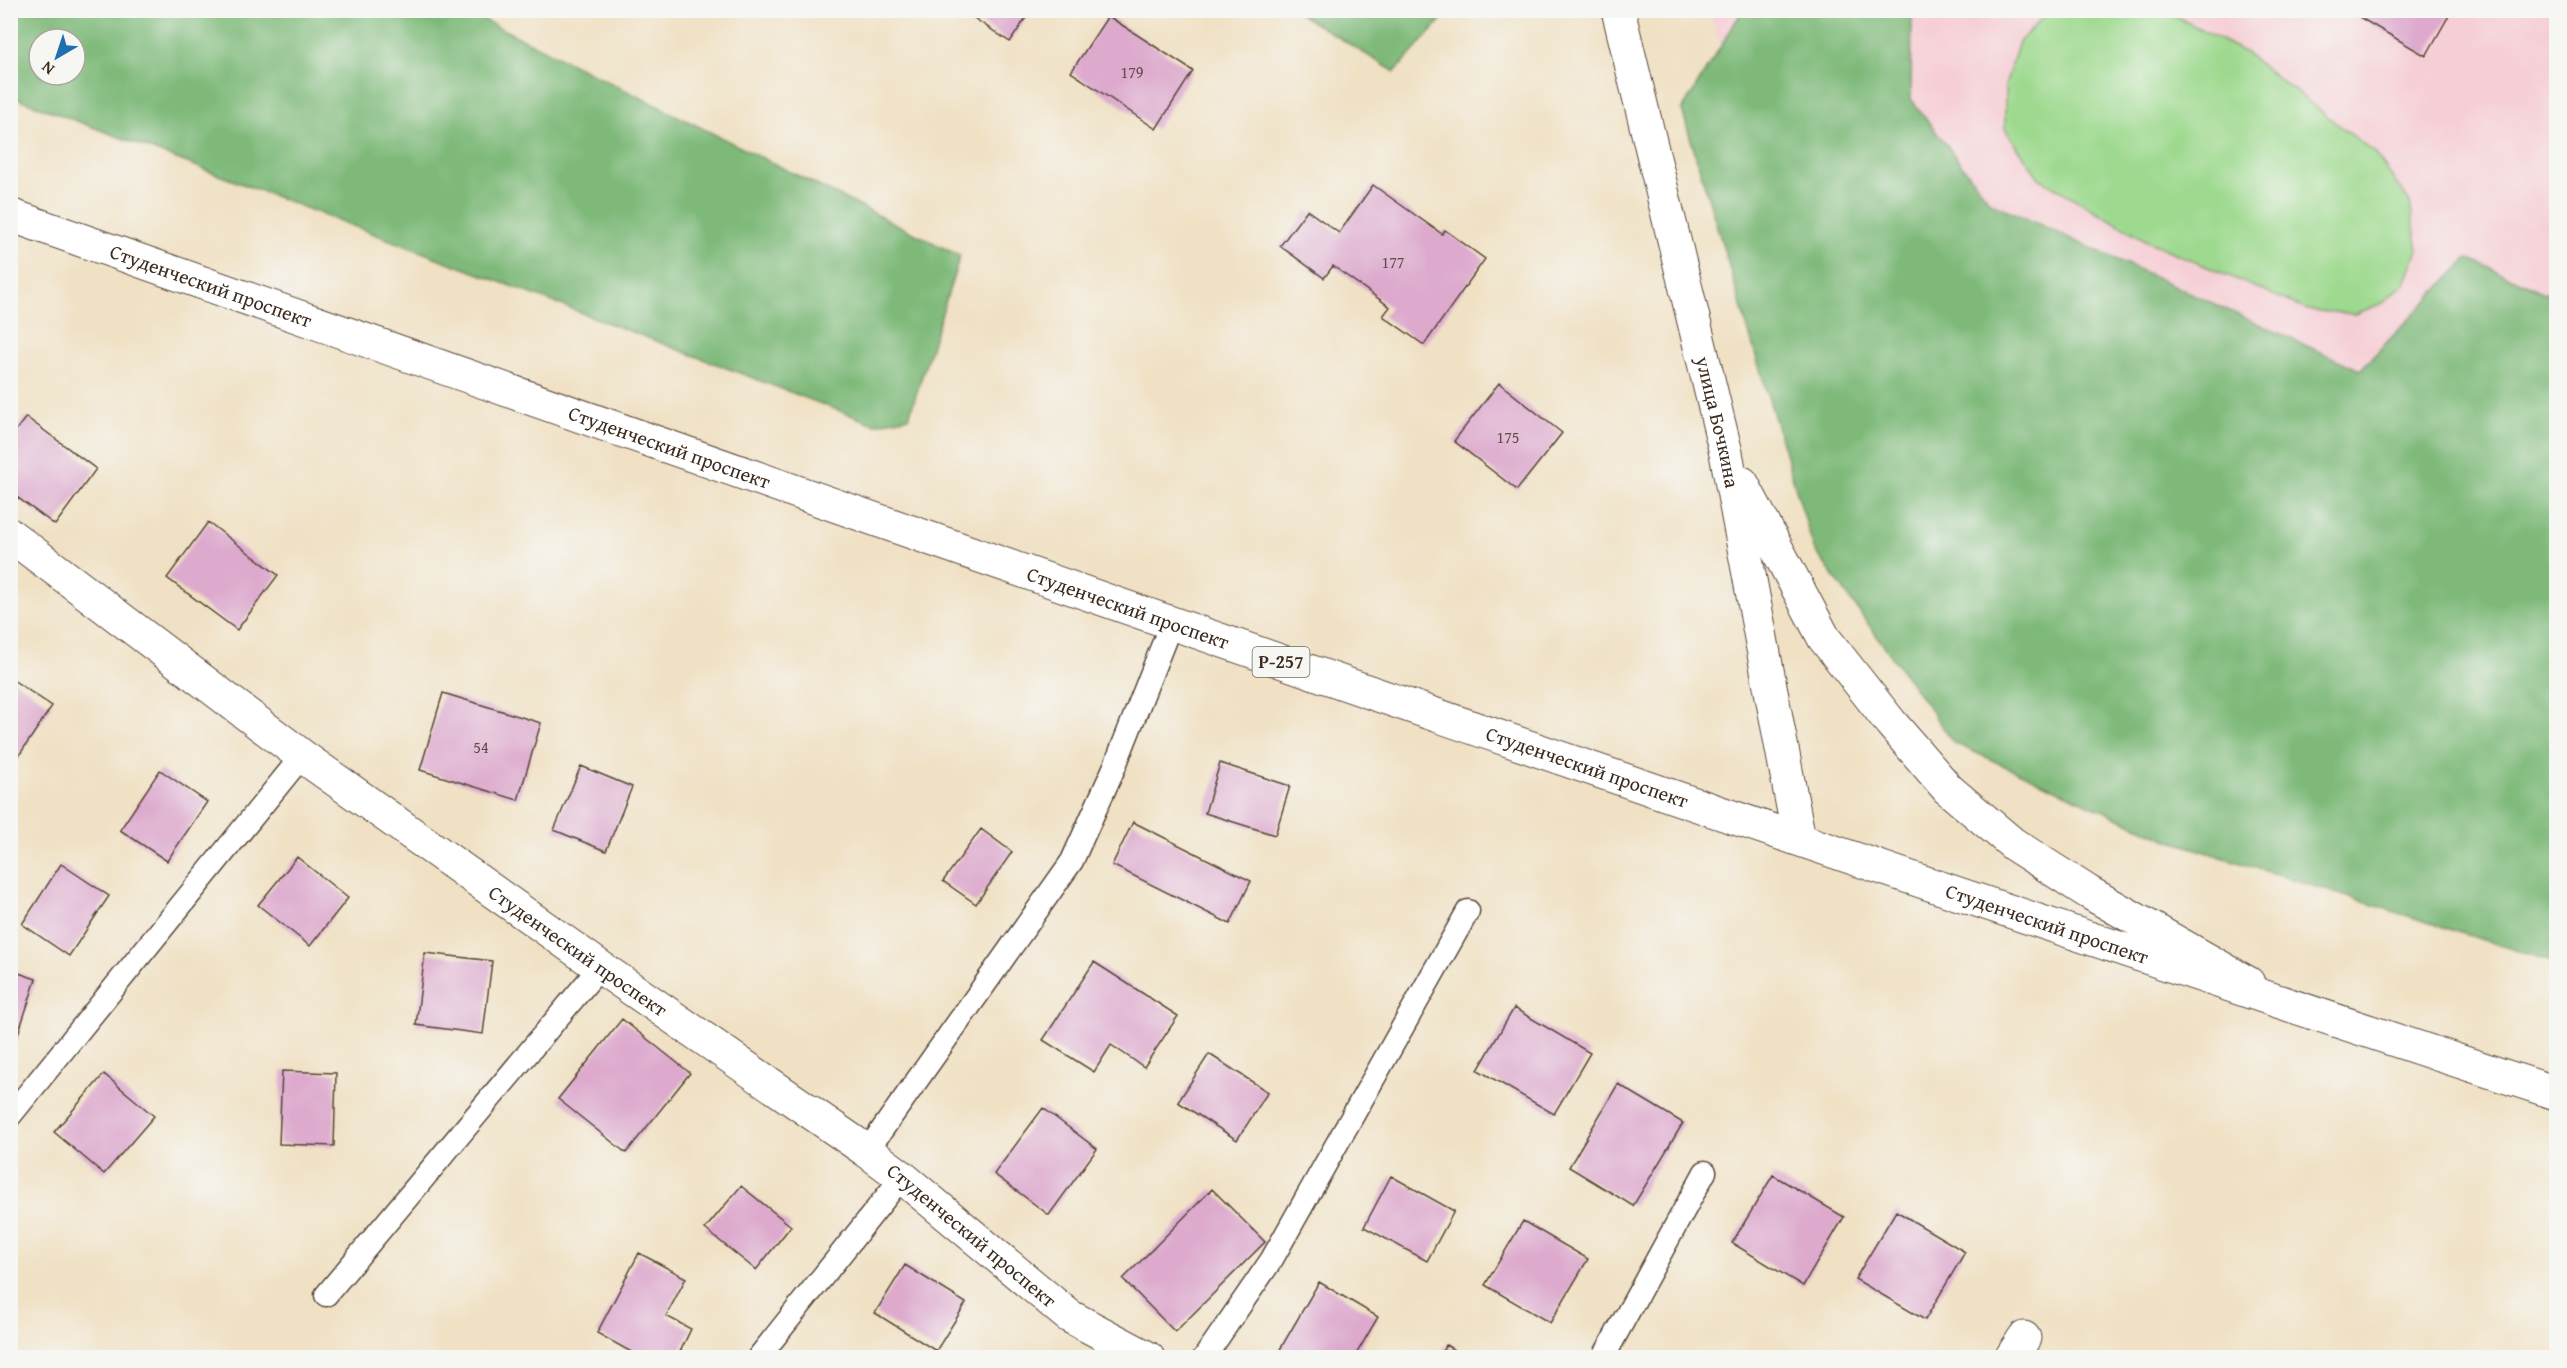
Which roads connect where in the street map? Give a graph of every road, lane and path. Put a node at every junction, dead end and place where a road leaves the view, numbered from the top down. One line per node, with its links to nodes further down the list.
1 (1618, 10): 3 (main road, улица Бочкина)
2 (10, 215): 5 (main road, Студенческий проспект / Р-257)
3 (1726, 453): 7 (main road, улица Бочкина); 10 (main road)
4 (10, 535): 6 (main road, Студенческий проспект)
5 (1171, 624): 7 (main road, Студенческий проспект / Р-257); 13 (lane)
6 (302, 756): 9 (main road, Студенческий проспект); 12 (lane)
7 (1798, 839): 10 (main road, Студенческий проспект / Р-257)
8 (1468, 911): 19 (lane)
9 (600, 967): 13 (main road, Студенческий проспект); 16 (lane)
10 (2288, 1006): 11 (main road, Студенческий проспект / Р-257)
11 (2556, 1093)
12 (10, 1116)
13 (867, 1151): 15 (main road, Студенческий проспект)
14 (1705, 1172): 20 (lane)
15 (903, 1177): 17 (lane); 18 (main road, Студенческий проспект)
16 (326, 1295)
17 (758, 1358)
18 (1148, 1358)
19 (1204, 1358)
20 (1603, 1358)

